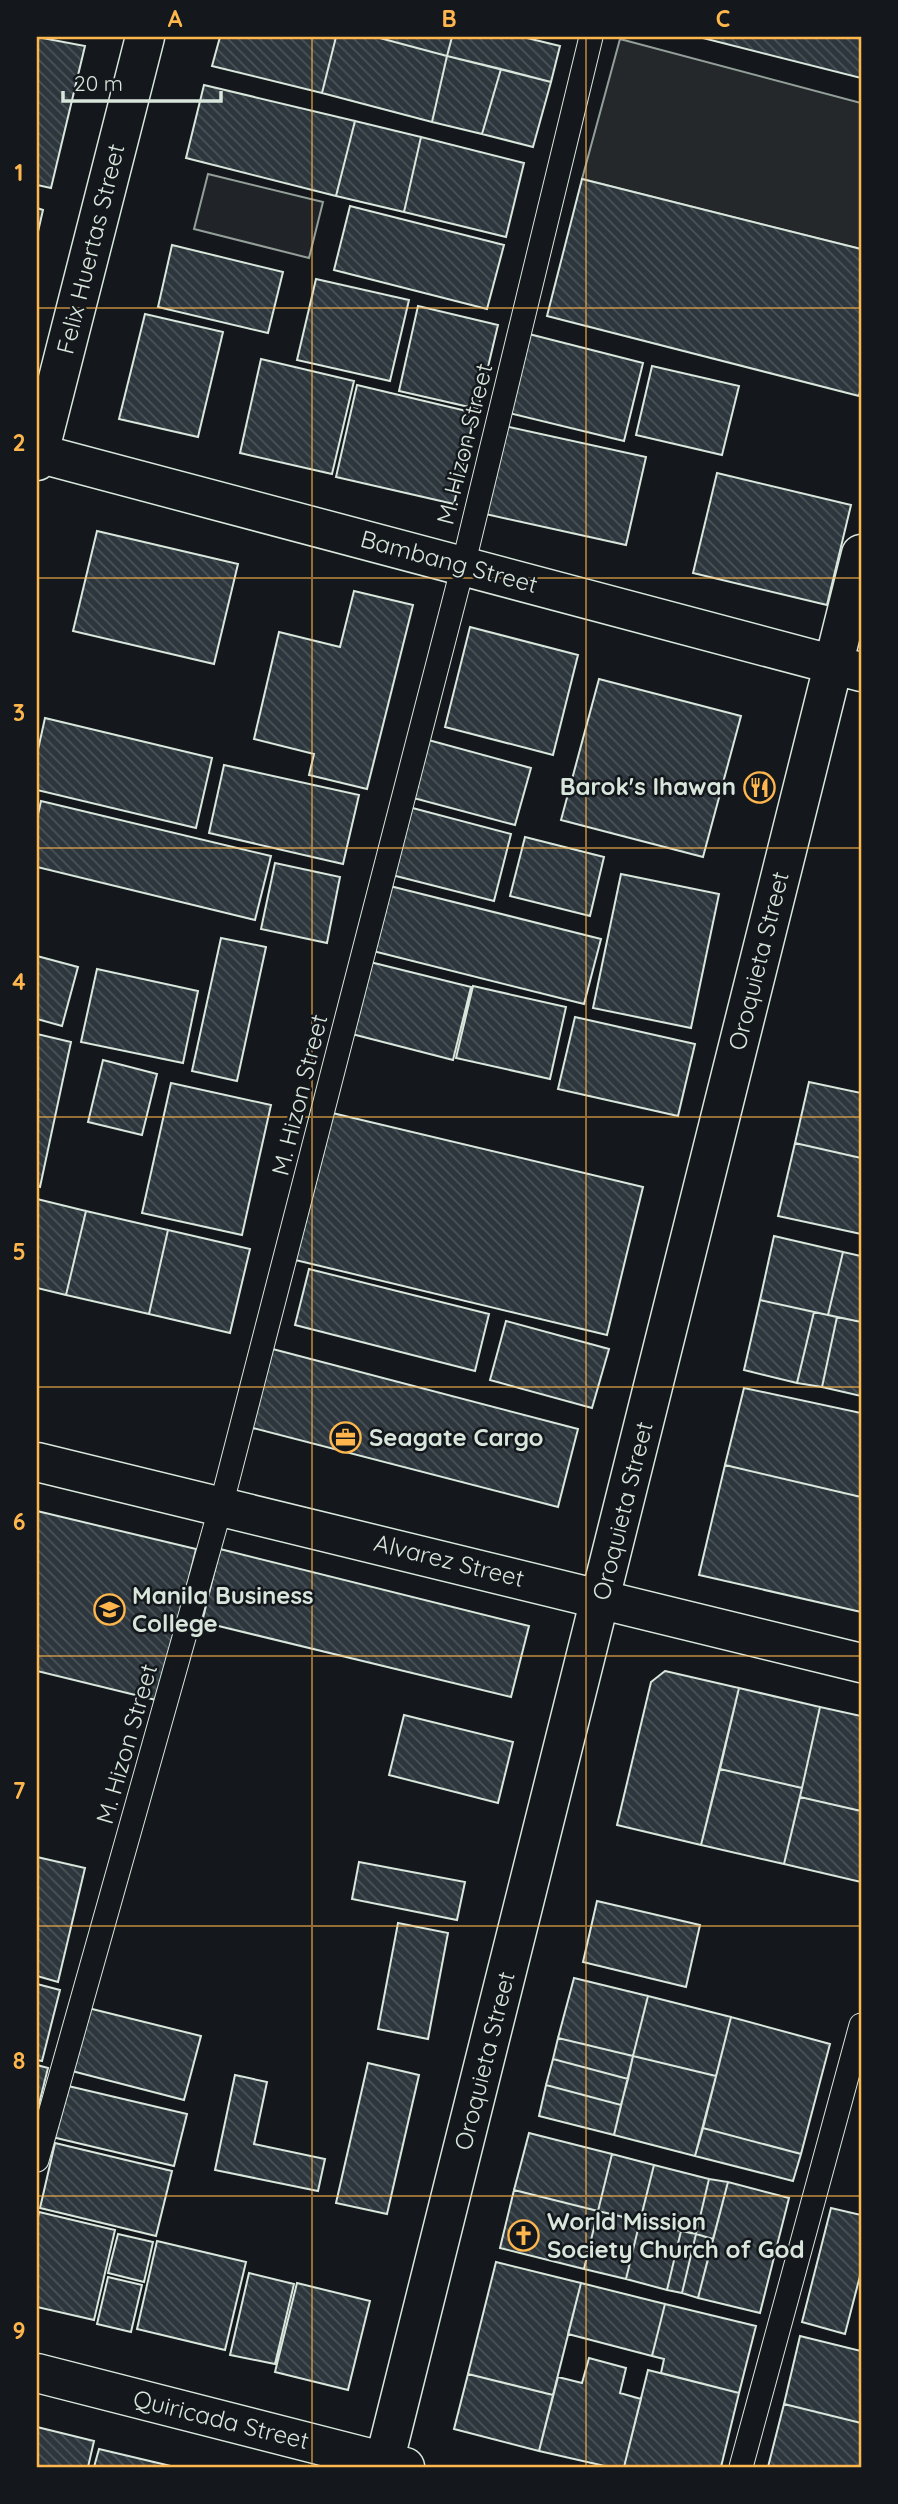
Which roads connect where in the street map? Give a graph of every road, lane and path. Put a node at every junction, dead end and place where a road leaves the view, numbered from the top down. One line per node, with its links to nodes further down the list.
1 (145, 37): 3 (street, Felix Huertas Street)
2 (592, 37): 5 (lane, M. Hizon Street)
3 (37, 456): 5 (street, Bambang Street)
4 (861, 554): 6 (street, Oroquieta Street)
5 (463, 566): 6 (street, Bambang Street); 8 (lane, M. Hizon Street)
6 (847, 668): 9 (street, Oroquieta Street)
7 (37, 1462): 8 (street, Alvarez Street)
8 (221, 1506): 9 (street, Alvarez Street); 12 (lane, M. Hizon Street)
9 (602, 1598): 10 (street, Alvarez Street); 14 (street, Oroquieta Street)
10 (861, 1662)
11 (861, 2025): 15 (lane)
12 (37, 2160)
13 (37, 2374): 14 (street, Quiricada Street)
14 (390, 2466)
15 (741, 2467)

